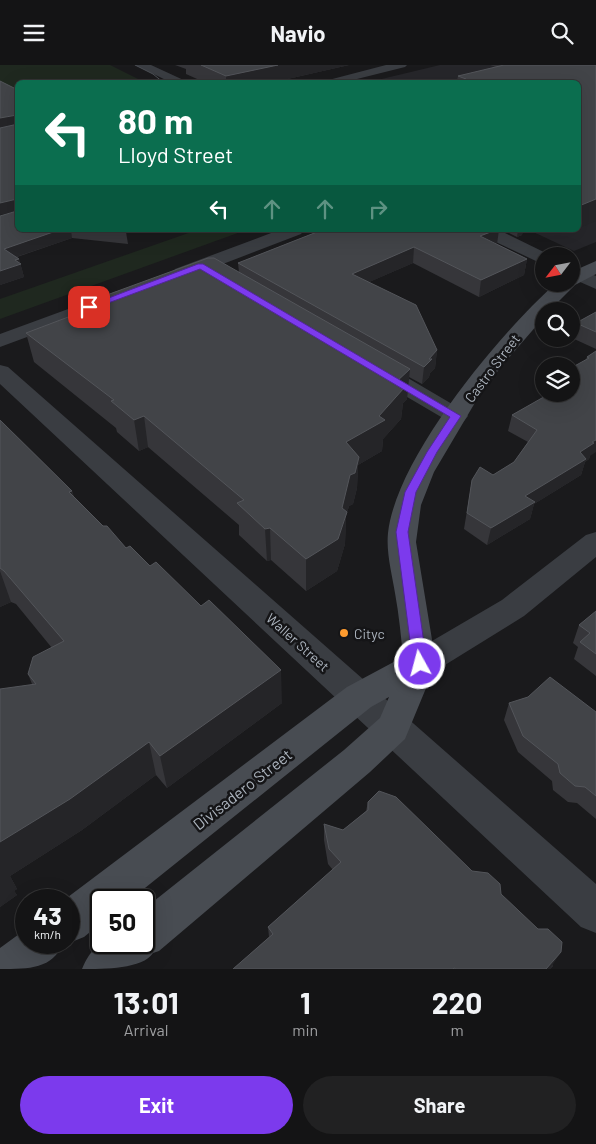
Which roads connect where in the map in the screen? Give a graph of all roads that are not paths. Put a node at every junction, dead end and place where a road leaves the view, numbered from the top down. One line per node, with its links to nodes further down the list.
1 (141, 65): 3 (street)
2 (401, 65): 4 (street)
3 (177, 80)
4 (336, 80)
5 (290, 232): 8 (street)
6 (490, 232): 7 (street)
7 (535, 254)
8 (200, 266): 11 (street); 12 (street)
9 (596, 267): 10 (main road, Castro Street)
10 (580, 274)
11 (219, 277)
12 (165, 279)
13 (580, 280): 14 (street)
14 (596, 283)
15 (139, 289): 17 (street)
16 (557, 293): 20 (main road, Castro Street)
17 (0, 341)
18 (362, 361): 20 (street)
19 (0, 372): 23 (street, Waller Street)
20 (456, 416): 22 (main road, Castro Street)
21 (596, 542): 22 (street, Divisadero Street)
22 (420, 664): 23 (main road, Divisadero Street); 24 (main road)
23 (359, 697): 24 (street, Waller Street); 26 (main road, Divisadero Street)
24 (393, 728): 25 (street, Waller Street); 27 (main road)
25 (596, 912)
26 (80, 913)
27 (155, 927)
28 (28, 954): 30 (main road)
29 (122, 954): 31 (main road)
30 (8, 969)
31 (104, 969)

